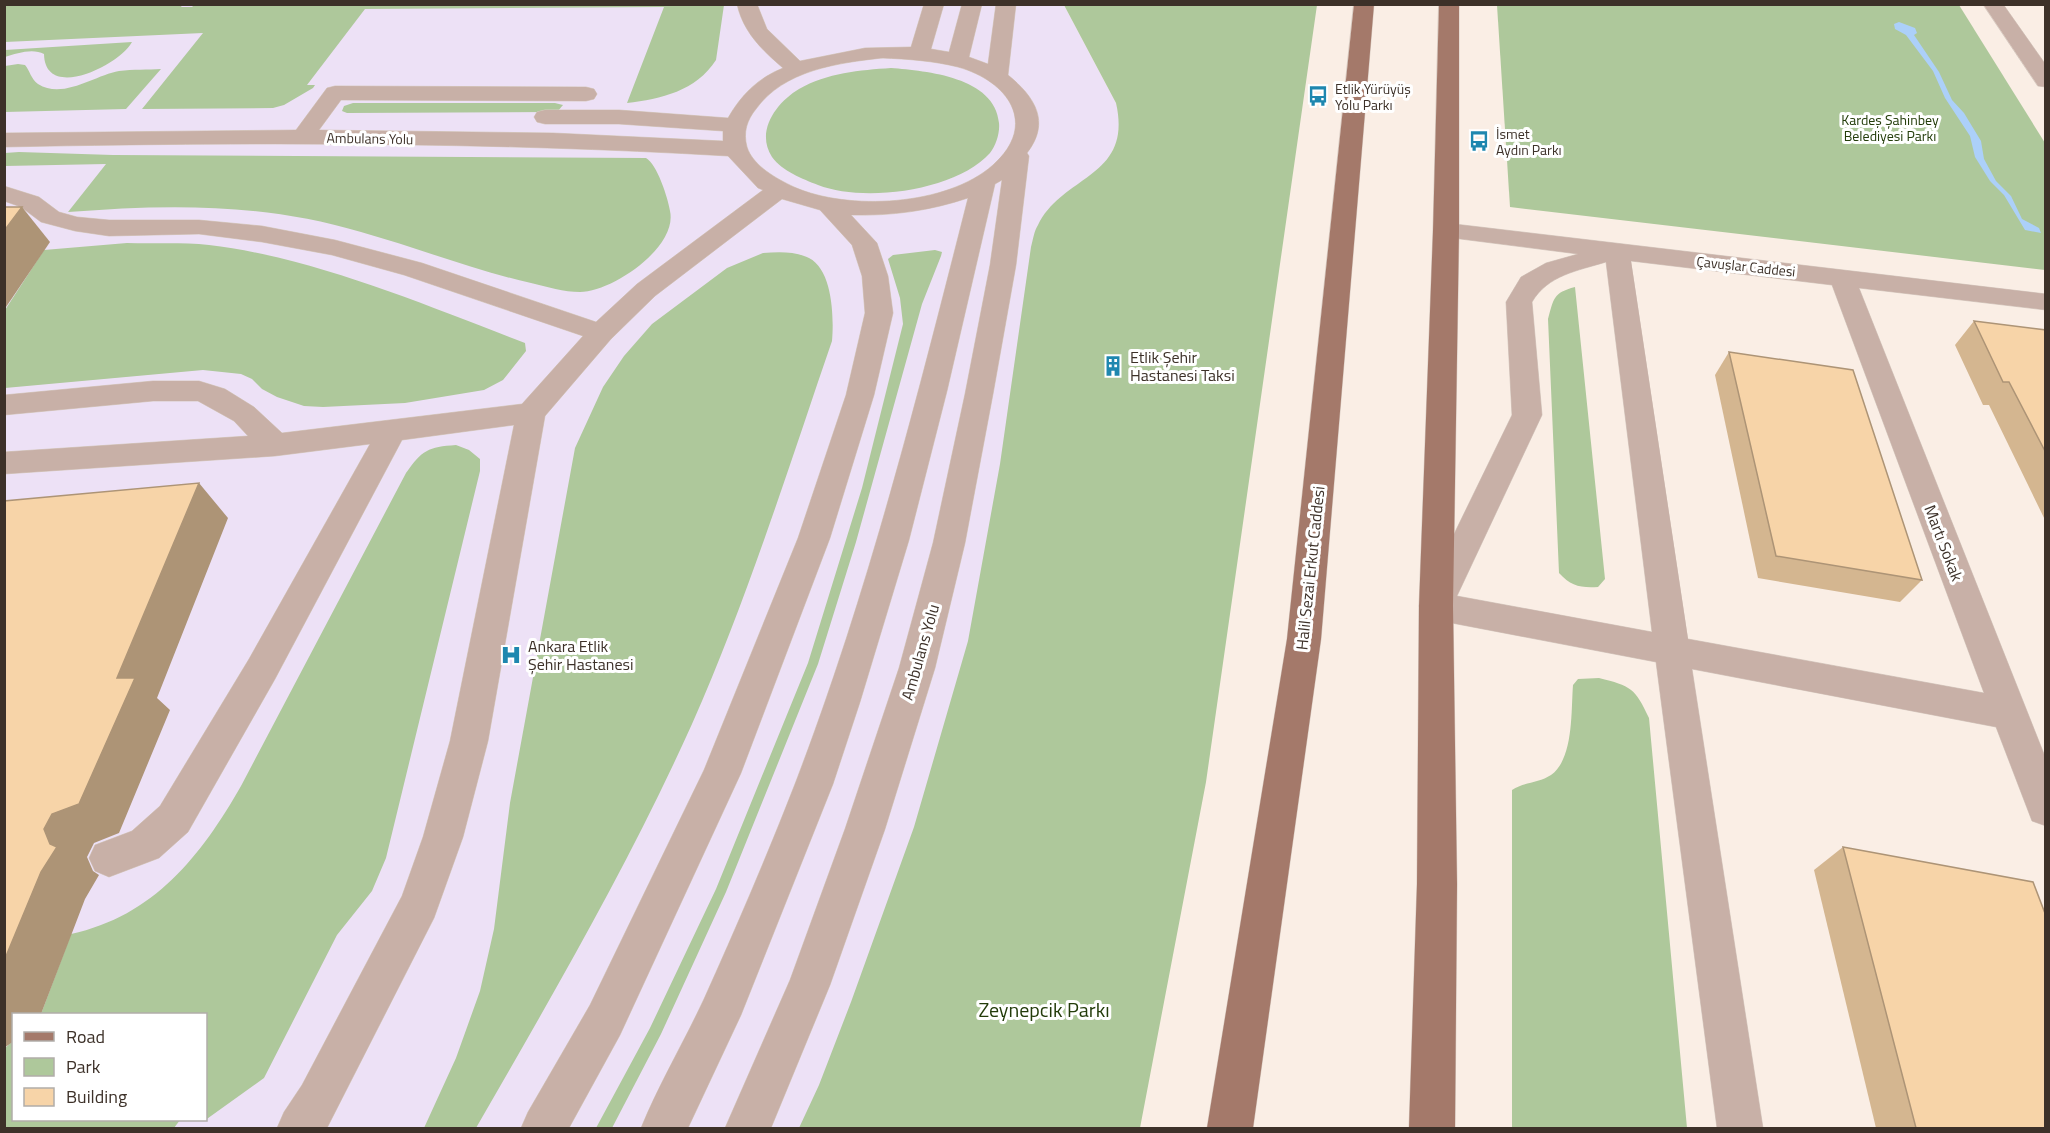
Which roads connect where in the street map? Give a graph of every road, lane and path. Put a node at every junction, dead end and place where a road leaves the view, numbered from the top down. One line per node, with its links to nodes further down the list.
1 (747, 4): 10 (street)
2 (934, 4): 8 (street)
3 (972, 4): 9 (street)
4 (1006, 4): 11 (street)
5 (1364, 4): 47 (main road, Halil Sezai Erkut Caddesi)
6 (1449, 4): 28 (main road)
7 (1993, 4): 12 (street)
8 (920, 53): 9 (street); 10 (street)
9 (957, 61): 11 (street)
10 (798, 70): 19 (street)
11 (997, 77): 21 (street)
12 (2046, 81)
13 (286, 115): 16 (street)
14 (343, 115): 16 (street)
15 (519, 116): 17 (street)
16 (310, 127): 17 (street, Ambulans Yolu); 17 (street); 18 (street); 20 (street, Ambulans Yolu)
17 (587, 130): 19 (street, Ambulans Yolu)
18 (4, 132)
19 (735, 139): 23 (street)
20 (4, 140)
21 (1017, 156): 22 (street); 46 (street, Ambulans Yolu)
22 (984, 182): 25 (street); 45 (street)
23 (777, 191): 25 (street); 32 (street)
24 (4, 193): 26 (street)
25 (830, 207): 44 (street)
26 (50, 217): 27 (street); 32 (street)
27 (21, 224)
28 (1446, 231): 29 (street, Çavuşlar Caddesi); 38 (main road)
29 (1617, 251): 30 (street, Çavuşlar Caddesi); 38 (street); 39 (street)
30 (1842, 277): 31 (street, Çavuşlar Caddesi); 40 (street, Martı Sokak)
31 (2046, 302)
32 (601, 333): 34 (street)
33 (4, 405): 36 (street)
34 (531, 413): 35 (street); 43 (street)
35 (391, 432): 36 (street); 42 (street)
36 (275, 445): 37 (street)
37 (4, 464)
38 (1436, 606): 39 (street); 48 (main road)
39 (1673, 650): 40 (street); 49 (street)
40 (2010, 714): 41 (street, Martı Sokak)
41 (2046, 809)
42 (109, 858)
43 (300, 1128)
44 (544, 1128)
45 (664, 1128)
46 (748, 1128)
47 (1230, 1128)
48 (1432, 1128)
49 (1740, 1128)

